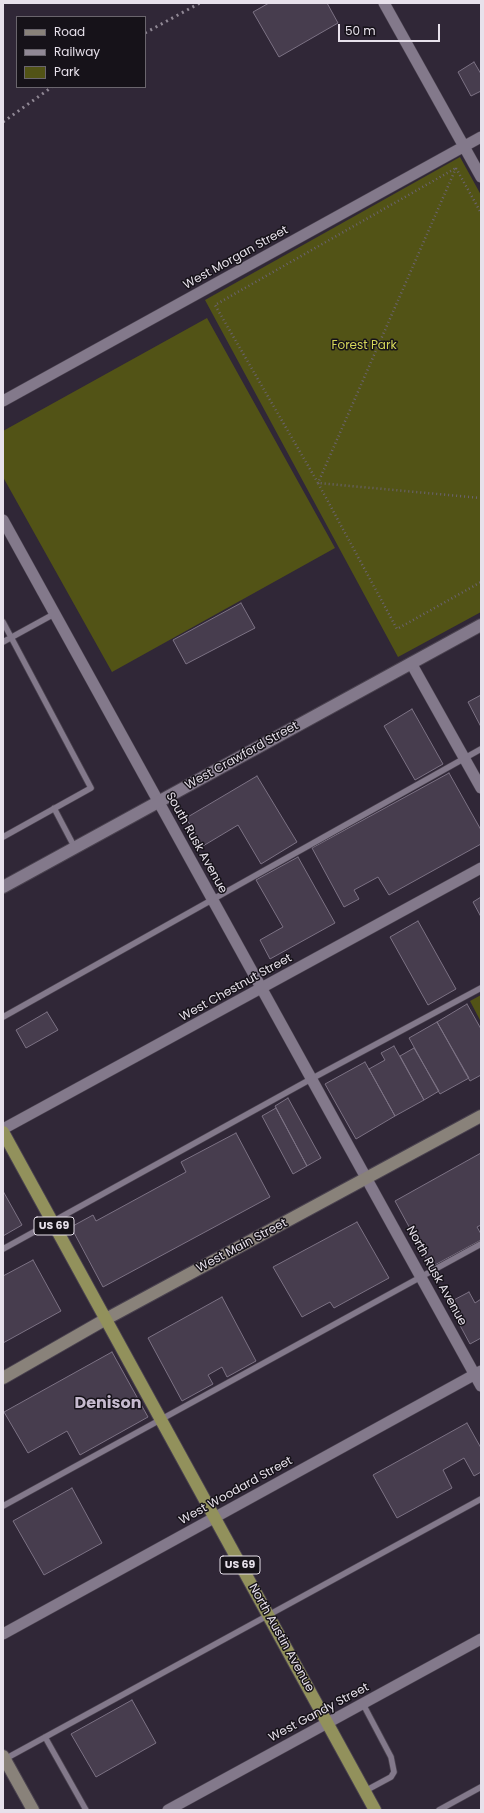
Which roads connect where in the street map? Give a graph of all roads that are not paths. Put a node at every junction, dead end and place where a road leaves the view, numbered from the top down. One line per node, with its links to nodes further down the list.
1 (384, 3): 3 (street)
2 (481, 138): 3 (street, West Morgan Street)
3 (464, 147): 4 (street); 5 (street, West Morgan Street)
4 (481, 177)
5 (3, 401)
6 (3, 520): 7 (street, South Rusk Avenue)
7 (54, 614): 10 (lane); 16 (street, South Rusk Avenue)
8 (3, 622): 10 (lane)
9 (481, 625): 12 (street, West Crawford Street)
10 (11, 638): 11 (lane); 17 (lane)
11 (3, 642)
12 (411, 663): 14 (street); 16 (street, West Crawford Street)
13 (481, 749): 14 (lane)
14 (464, 758): 15 (street); 22 (lane)
15 (481, 788)
16 (159, 802): 19 (street, West Crawford Street); 22 (street, South Rusk Avenue)
17 (54, 808): 18 (lane); 19 (lane)
18 (3, 837)
19 (75, 848): 21 (street, West Crawford Street)
20 (481, 868): 24 (street, West Chestnut Street)
21 (3, 887)
22 (212, 899): 24 (street, South Rusk Avenue); 25 (lane)
23 (481, 988): 26 (lane)
24 (261, 989): 26 (street, South Rusk Avenue); 28 (street, West Chestnut Street)
25 (3, 1017)
26 (311, 1079): 29 (street, South Rusk Avenue); 30 (lane)
27 (481, 1116): 29 (main road, West Main Street)
28 (3, 1131): 30 (highway, US 69)
29 (367, 1179): 33 (street, North Rusk Avenue); 34 (main road, West Main Street)
30 (52, 1222): 32 (lane); 34 (highway, US 69)
31 (481, 1244): 33 (lane)
32 (3, 1249)
33 (421, 1276): 35 (street, North Rusk Avenue); 38 (lane)
34 (106, 1320): 36 (main road, West Main Street); 38 (highway, North Austin Avenue / US 69)
35 (478, 1373): 37 (street, North Rusk Avenue); 41 (street, West Woodard Street)
36 (3, 1378)
37 (481, 1386)
38 (160, 1419): 40 (lane); 41 (highway, North Austin Avenue / US 69)
39 (481, 1499): 42 (lane)
40 (3, 1506)
41 (214, 1518): 42 (highway, North Austin Avenue / US 69); 43 (street, West Woodard Street)
42 (268, 1615): 46 (highway, North Austin Avenue / US 69); 47 (lane)
43 (3, 1634)
44 (481, 1638): 45 (street, West Gandy Street)
45 (363, 1704): 46 (street, West Gandy Street); 50 (lane)
46 (328, 1722): 50 (highway, North Austin Avenue / US 69); 53 (street, West Gandy Street)
47 (45, 1737): 48 (lane); 52 (lane)
48 (4, 1758): 51 (main road)
49 (481, 1787): 55 (lane)
50 (365, 1792): 54 (highway, North Austin Avenue / US 69)
51 (33, 1810)
52 (86, 1810)
53 (168, 1810)
54 (375, 1810)
55 (439, 1810)

